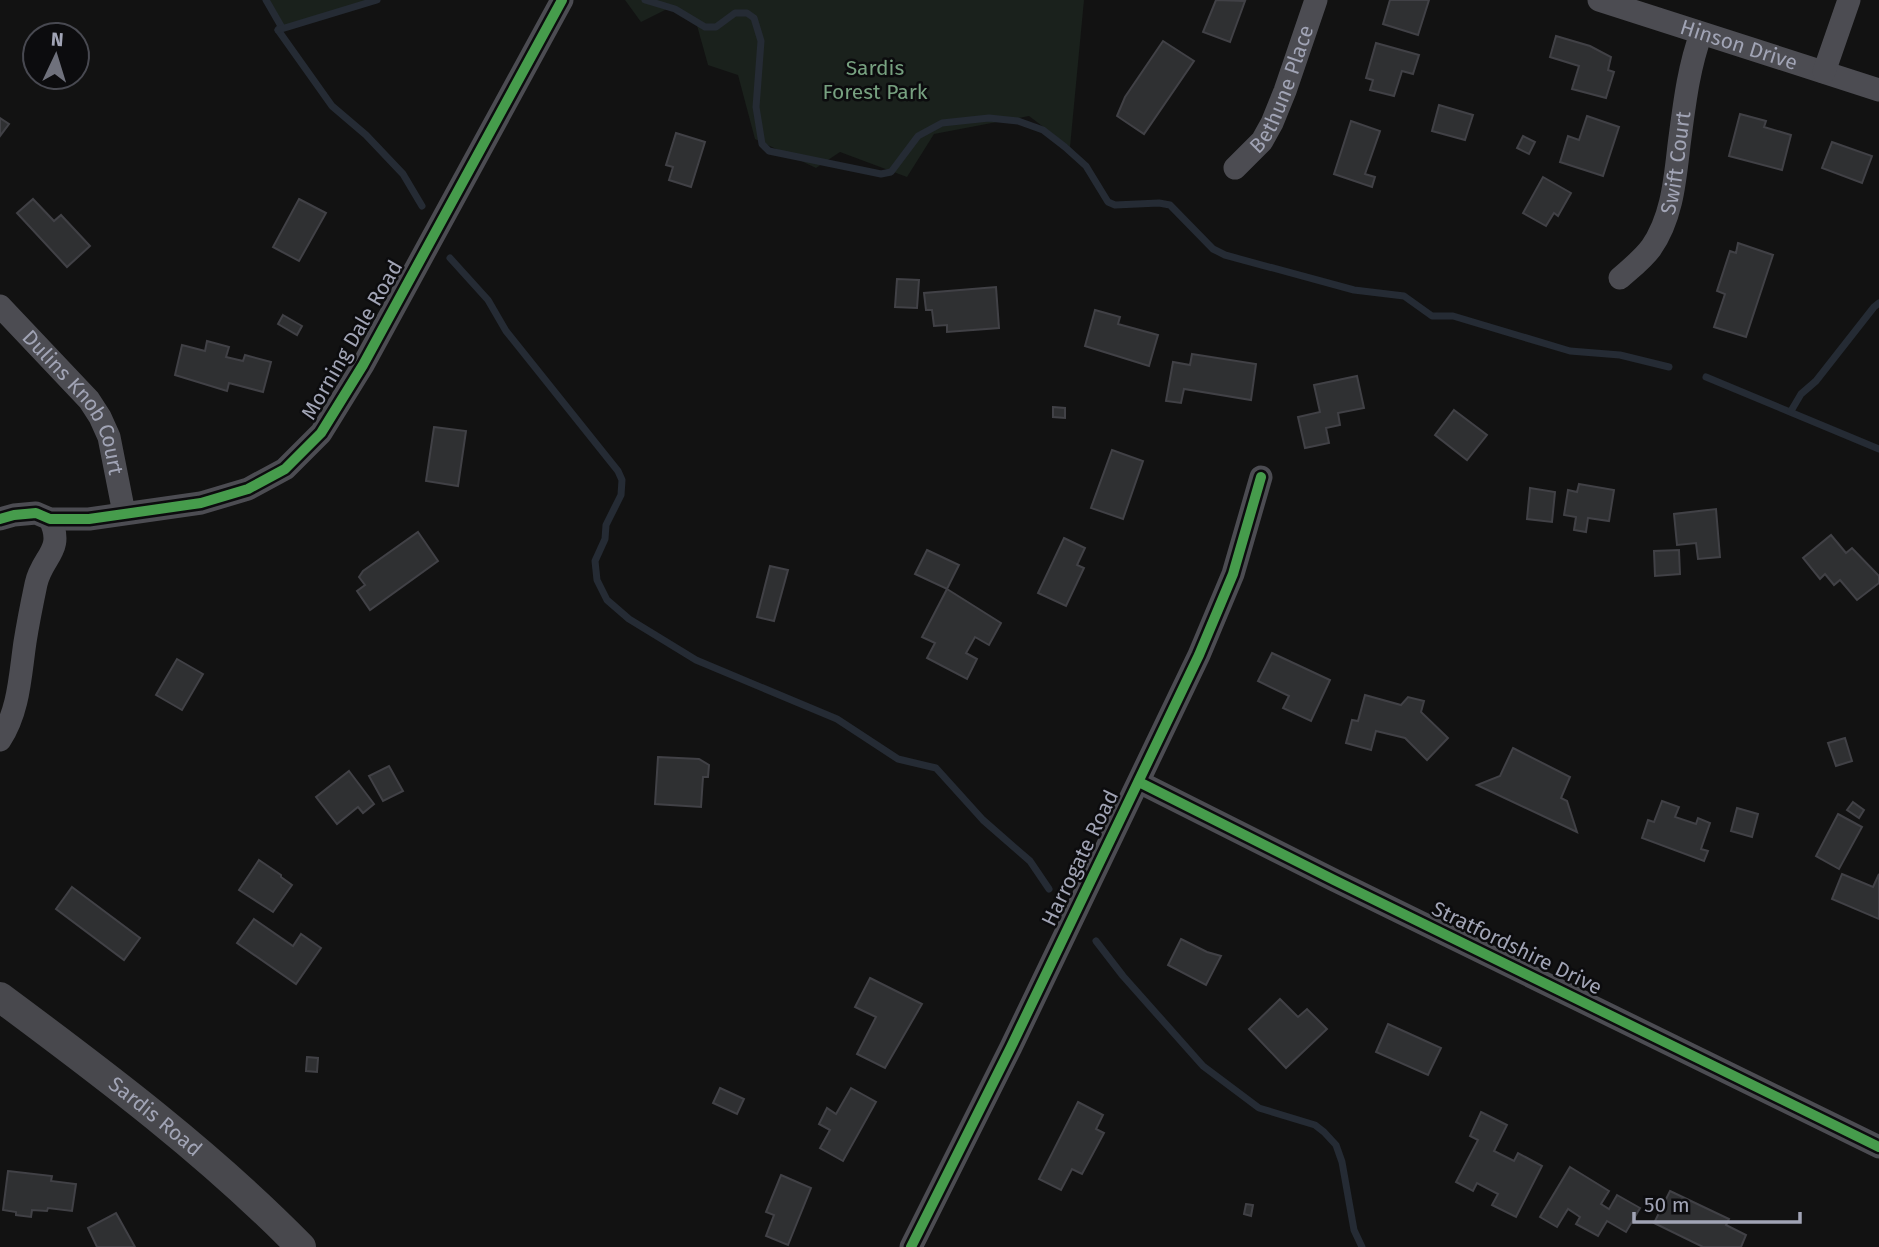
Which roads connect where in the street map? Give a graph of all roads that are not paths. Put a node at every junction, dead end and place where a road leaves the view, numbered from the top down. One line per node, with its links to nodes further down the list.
1 (562, 0): 12 (street, Morning Dale Road)
2 (1316, 0): 8 (street, Bethune Place)
3 (1599, 0): 5 (street, Hinson Drive)
4 (1849, 0): 6 (street)
5 (1701, 34): 6 (street, Hinson Drive); 9 (street, Swift Court)
6 (1824, 72): 7 (street, Hinson Drive)
7 (1879, 90)
8 (1235, 169)
9 (1620, 278)
10 (0, 306): 12 (street, Dulins Knob Court)
11 (1261, 477): 16 (street, Harrogate Road)
12 (124, 513): 14 (street, Morning Dale Road)
13 (0, 519): 14 (street, Morning Dale Road)
14 (50, 519): 15 (street)
15 (0, 740)
16 (1139, 782): 18 (street, Stratfordshire Drive); 20 (street, Harrogate Road)
17 (0, 997): 19 (main road, Sardis Road)
18 (1879, 1147)
19 (302, 1247)
20 (911, 1247)

